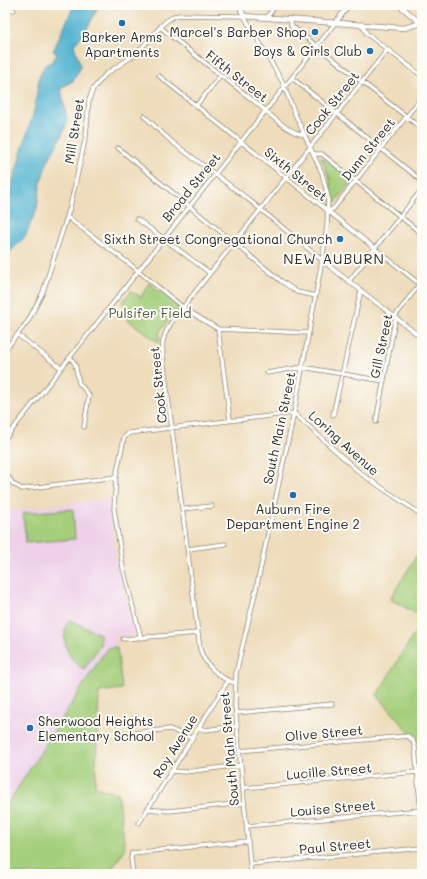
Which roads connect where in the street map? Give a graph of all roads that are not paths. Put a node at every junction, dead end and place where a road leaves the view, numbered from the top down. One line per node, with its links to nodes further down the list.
1 (239, 5): 9 (main road, South Main Street)
2 (276, 5): 10 (street)
3 (333, 5): 6 (street)
4 (349, 5): 12 (main road, Broad Street)
5 (399, 5): 13 (main road)
6 (337, 8)
7 (5, 9): 8 (street)
8 (14, 10)
9 (244, 16): 10 (main road, Mill Street); 15 (street, Mill Street); 23 (street, South Main Street)
10 (267, 17): 11 (main road, Mill Street)
11 (291, 19): 12 (main road, Mill Street); 16 (street)
12 (336, 22): 14 (main road, Mill Street); 16 (street, Broad Street)
13 (422, 23): 14 (main road, Mill Street)
14 (362, 24): 17 (street)
15 (160, 27): 19 (street, Fifth Street); 46 (street, Mill Street)
16 (317, 46): 21 (street, Broad Street); 22 (street)
17 (388, 49): 20 (street); 22 (street, Cook Street)
18 (159, 76): 25 (street, Sixth Street)
19 (220, 76): 25 (street); 26 (street, Fifth Street)
20 (422, 76)
21 (292, 78): 23 (street, Broad Street); 27 (street)
22 (362, 81): 27 (street, Cook Street); 29 (street)
23 (284, 87): 26 (street, Broad Street); 31 (street, South Main Street)
24 (422, 97): 29 (street, Dunn Street)
25 (196, 106): 32 (street, Sixth Street)
26 (266, 110): 31 (street, Fifth Street); 32 (street, Broad Street)
27 (337, 114): 33 (street, Cook Street); 35 (street)
28 (144, 116): 37 (street)
29 (406, 116): 30 (street); 35 (street, Dunn Street)
30 (422, 129)
31 (305, 135): 33 (street, South Main Street)
32 (241, 142): 37 (street, Broad Street); 38 (street, Sixth Street)
33 (310, 146): 36 (street, South Main Street); 38 (street, Cook Street)
34 (118, 148): 42 (street)
35 (381, 149): 39 (street, Dunn Street); 40 (street)
36 (314, 154): 39 (street); 44 (street, South Main Street)
37 (216, 174): 42 (street, Broad Street); 43 (street)
38 (286, 178): 43 (street, Cook Street); 44 (street, Sixth Street)
39 (356, 180): 44 (street, Dunn Street); 45 (street)
40 (422, 181)
41 (422, 189): 45 (street)
42 (190, 207): 49 (street, Broad Street); 50 (street)
43 (260, 210): 50 (street, Cook Street); 52 (street)
44 (328, 212): 51 (street, Sixth Street); 52 (street, South Main Street)
45 (400, 216): 48 (street); 51 (street)
46 (67, 217): 53 (street); 63 (street, Mill Street)
47 (137, 219): 49 (street)
48 (422, 234)
49 (164, 239): 53 (street, Broad Street); 54 (street)
50 (234, 242): 54 (street, Cook Street); 58 (street)
51 (374, 248): 55 (street); 56 (street, Sixth Street)
52 (322, 260): 55 (street); 58 (street, South Main Street)
53 (139, 271): 59 (street); 66 (street, Broad Street)
54 (210, 273): 59 (street, Cook Street)
55 (349, 281): 57 (street)
56 (421, 284): 60 (street, Gill Street)
57 (361, 290): 60 (street); 70 (street)
58 (316, 296): 62 (street, South Main Street)
59 (182, 307): 61 (street); 77 (street, Cook Street)
60 (396, 318): 64 (street); 71 (street, Gill Street)
61 (218, 329): 62 (street); 74 (street)
62 (309, 333): 68 (street, South Main Street)
63 (18, 335): 65 (street, Mill Street); 67 (street)
64 (422, 338)
65 (5, 350)
66 (70, 357): 67 (street, Broad Street); 76 (street)
67 (61, 368): 78 (street, Broad Street)
68 (302, 368): 69 (street); 70 (street); 72 (street, South Main Street)
69 (266, 373)
70 (342, 374): 71 (street); 73 (street)
71 (384, 382): 75 (street, Gill Street)
72 (294, 413): 74 (street); 83 (street, Loring Avenue); 90 (street, South Main Street)
73 (334, 415)
74 (230, 420): 77 (street)
75 (376, 422)
76 (84, 427)
77 (172, 428): 80 (street); 82 (street, Cook Street)
78 (5, 439)
79 (5, 472): 80 (street)
80 (116, 477): 87 (street)
81 (212, 506): 82 (street)
82 (183, 509): 85 (street, Cook Street)
83 (422, 515)
84 (225, 544): 85 (street)
85 (188, 549): 86 (street, Cook Street)
86 (198, 633): 87 (street); 89 (street, Cook Street)
87 (141, 638): 88 (street)
88 (123, 639)
89 (228, 681): 90 (street, Cook Street); 94 (street, Roy Avenue)
90 (235, 683): 92 (street, South Main Street)
91 (332, 704): 92 (street)
92 (236, 713): 93 (street, South Main Street)
93 (237, 726): 94 (street); 97 (street, South Main Street)
94 (198, 728): 96 (street, Roy Avenue)
95 (123, 734): 96 (street)
96 (191, 738): 99 (street, Roy Avenue)
97 (239, 751): 98 (street, South Main Street); 100 (street, Olive Street)
98 (241, 765): 99 (street); 101 (street, South Main Street)
99 (171, 771): 103 (street, Roy Avenue)
100 (417, 772): 101 (street, Lucille Street); 104 (street)
101 (243, 788): 102 (street, South Main Street)
102 (244, 803): 103 (street); 107 (street, South Main Street)
103 (147, 810): 105 (street, Roy Avenue)
104 (421, 810): 106 (street); 107 (street, Louise Street)
105 (138, 823)
106 (422, 825)
107 (247, 826): 108 (street, South Main Street)
108 (248, 841): 110 (street, South Main Street); 111 (street)
109 (422, 848): 110 (street, Paul Street)
110 (250, 864): 112 (street, South Main Street)
111 (133, 874)
112 (251, 874)

